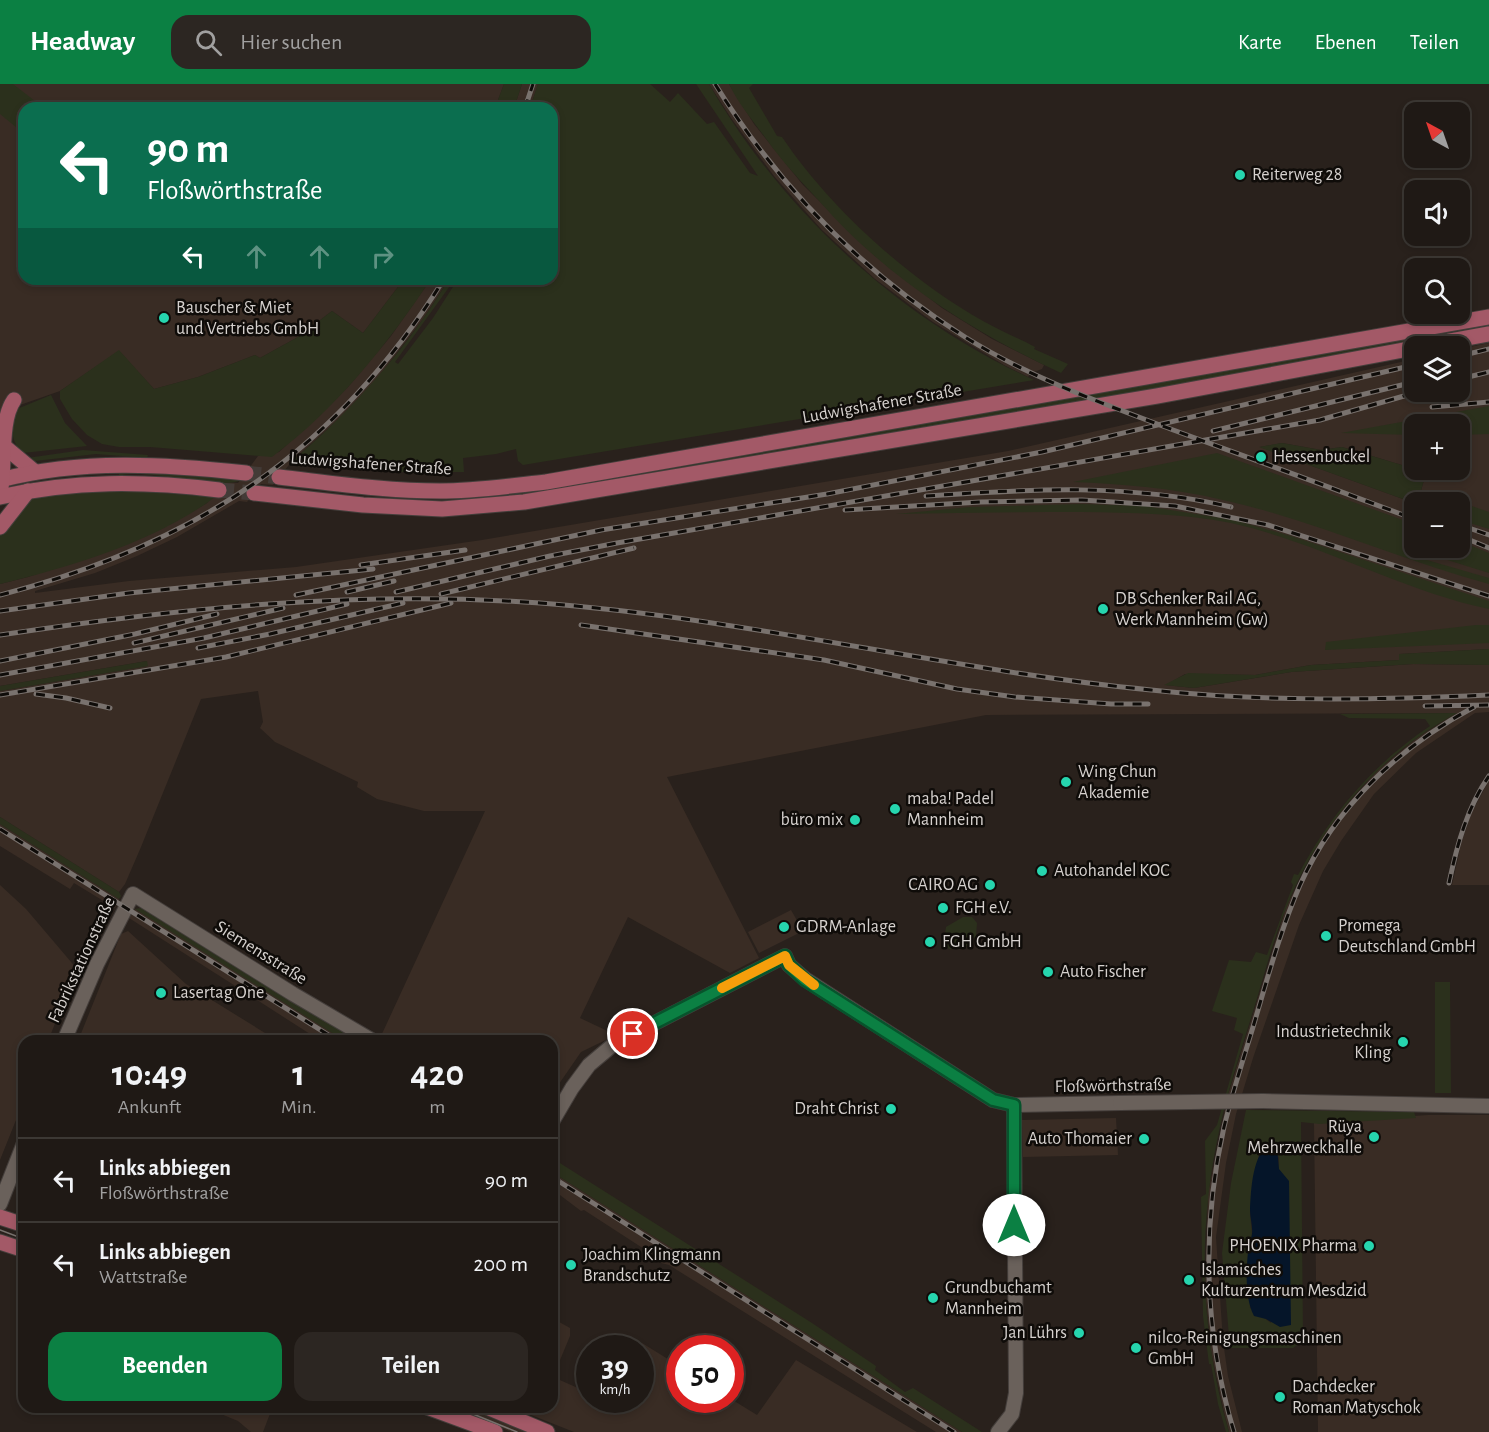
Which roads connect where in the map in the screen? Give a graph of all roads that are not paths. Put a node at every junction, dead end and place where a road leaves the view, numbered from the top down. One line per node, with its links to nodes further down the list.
1 (1489, 317): 10 (main road, Ludwigshafener Straße)
2 (1489, 334): 3 (main road)
3 (1470, 337)
4 (1404, 350): 14 (main road, Ludwigshafener Straße)
5 (14, 400): 6 (main road)
6 (2, 422): 7 (main road)
7 (5, 447): 8 (main road); 11 (main road)
8 (35, 472): 9 (main road); 11 (main road)
9 (246, 473)
10 (279, 477)
11 (1, 487): 13 (main road)
12 (219, 490): 13 (main road)
13 (28, 491): 15 (main road)
14 (254, 493)
15 (0, 527)
16 (132, 894): 17 (street, Fabrikstationstraße); 18 (street, Siemensstraße)
17 (67, 1035)
18 (363, 1035)
19 (1014, 1105): 20 (street, Floßwörthstraße, bridge); 21 (street, Floßwörthstraße); 32 (street)
20 (1489, 1106)
21 (558, 1112)
22 (18, 1158): 23 (street)
23 (0, 1204)
24 (0, 1216): 25 (main road)
25 (18, 1223)
26 (0, 1242): 27 (main road)
27 (18, 1248)
28 (443, 1413): 30 (main road)
29 (501, 1413): 31 (main road)
30 (495, 1432)
31 (547, 1432)
32 (998, 1432)

